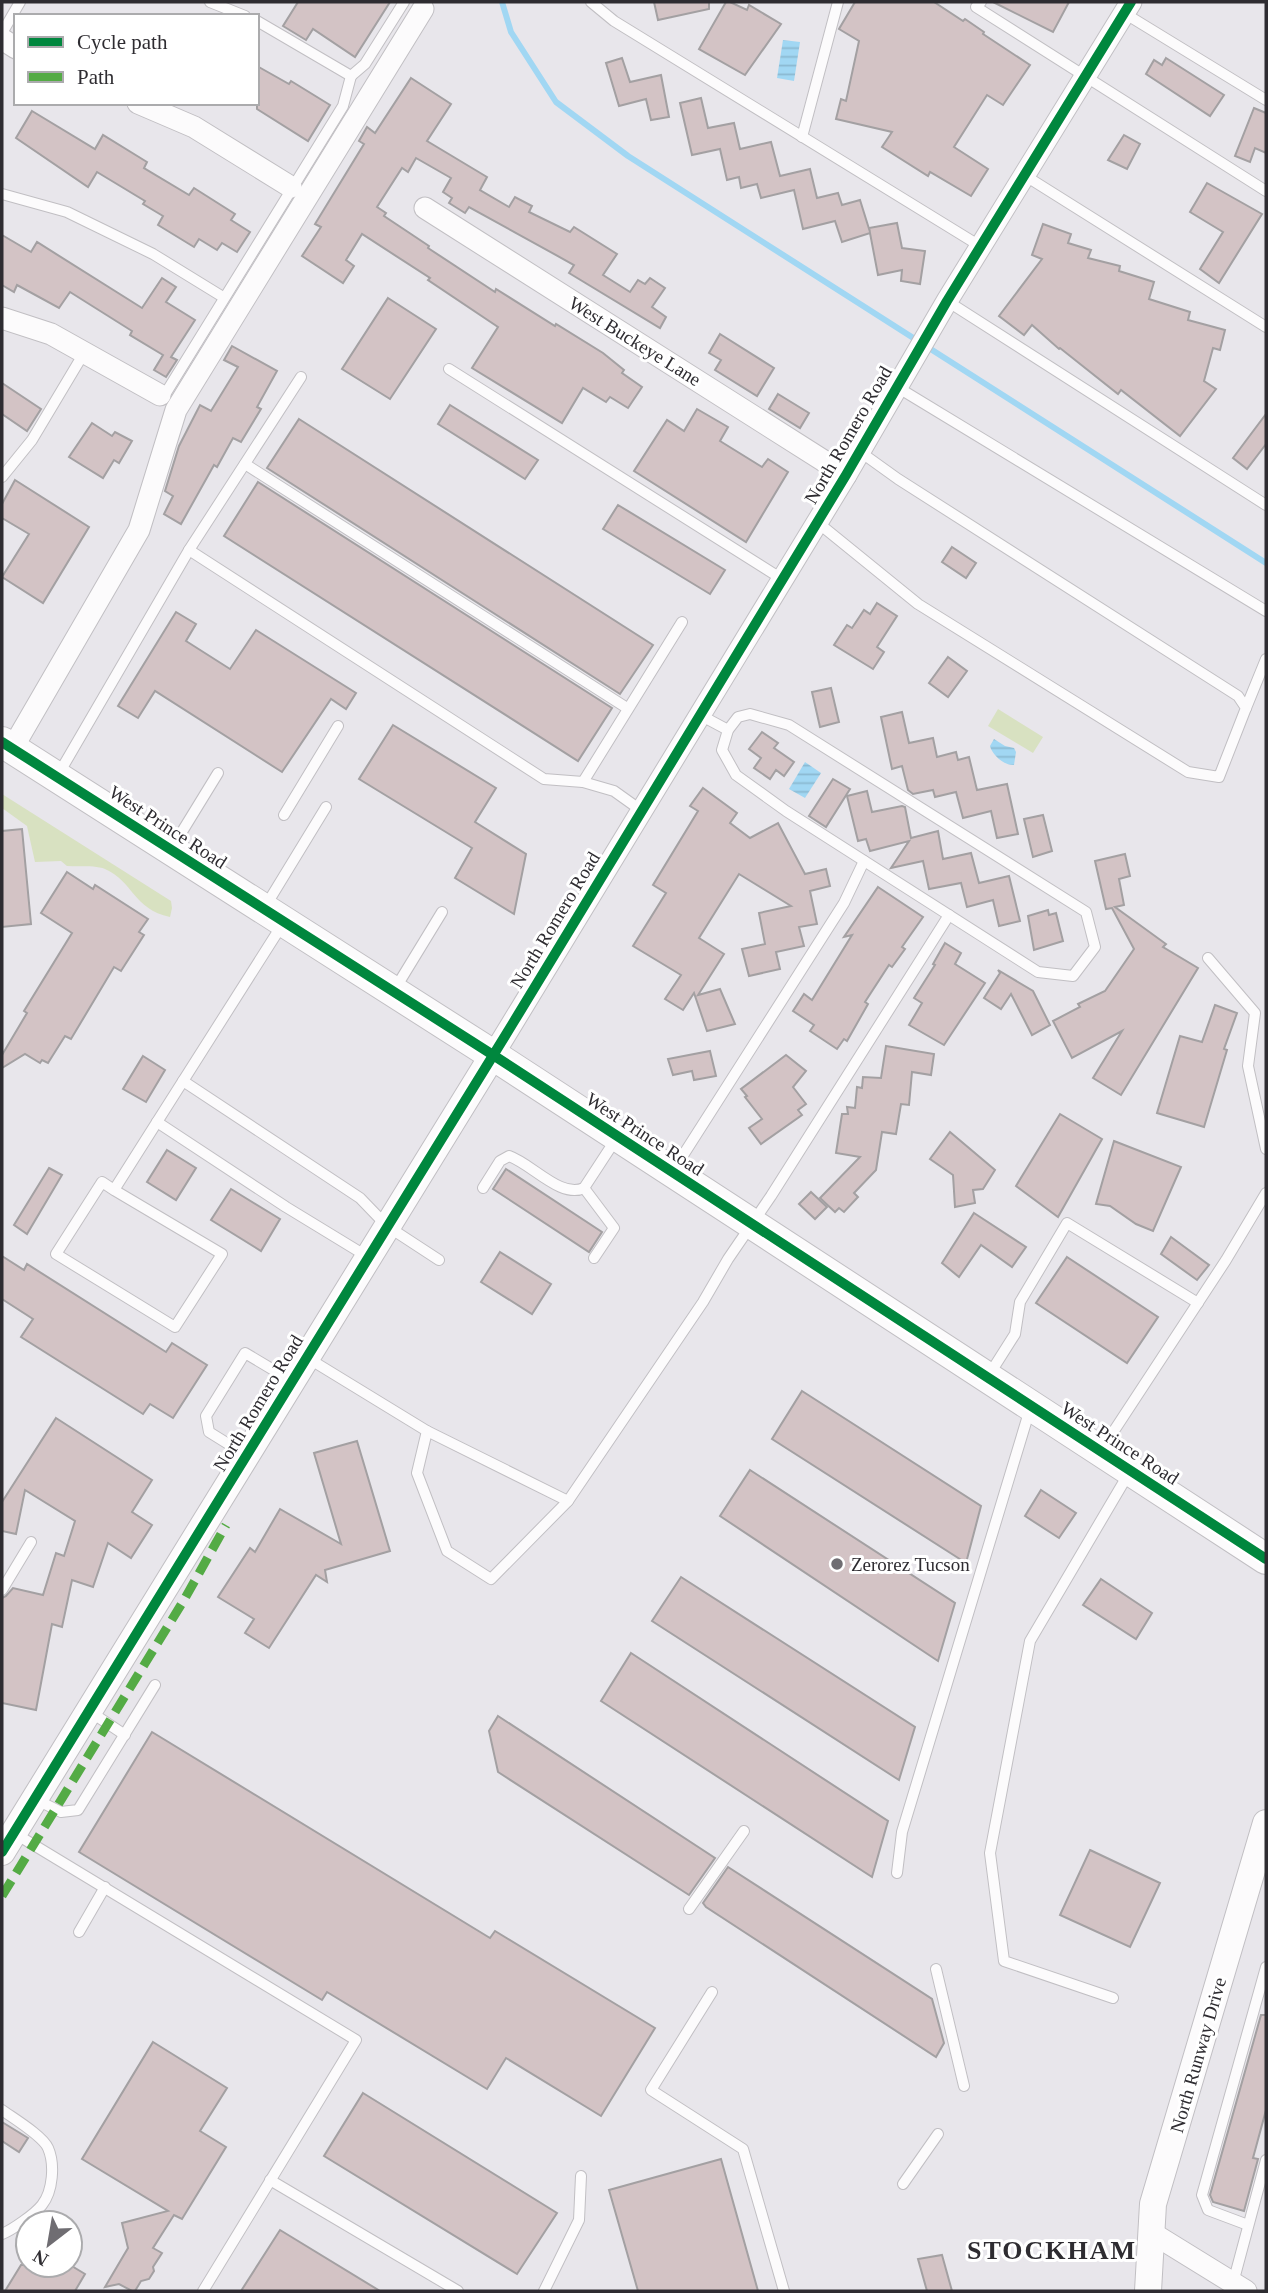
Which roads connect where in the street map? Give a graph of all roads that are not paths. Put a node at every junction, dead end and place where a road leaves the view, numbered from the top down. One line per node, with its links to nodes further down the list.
1 (20, 2): 10 (lane)
2 (211, 2): 8 (lane)
3 (591, 2): 15 (lane)
4 (838, 2): 15 (lane)
5 (981, 2): 12 (lane)
6 (414, 6): 11 (lane); 48 (street)
7 (1128, 7): 12 (street, North Romero Road); 13 (lane)
8 (240, 14)
9 (259, 22): 11 (lane)
10 (2, 33)
11 (351, 76): 17 (lane)
12 (1084, 76): 16 (street, North Romero Road); 18 (lane)
13 (1266, 100)
14 (143, 105): 17 (street)
15 (802, 137): 21 (lane)
16 (1024, 176): 21 (street, North Romero Road); 25 (lane)
17 (291, 187): 22 (lane)
18 (1266, 191)
19 (2, 194): 22 (lane)
20 (425, 208): 34 (street, West Buckeye Lane)
21 (980, 246): 23 (street, North Romero Road)
22 (223, 297): 30 (lane)
23 (943, 309): 29 (street, North Romero Road); 36 (lane)
24 (2, 318): 26 (street)
25 (1266, 327)
26 (84, 353): 30 (street); 32 (lane)
27 (449, 369): 39 (lane)
28 (301, 377): 33 (lane)
29 (900, 381): 31 (street, North Romero Road); 40 (lane)
30 (160, 395)
31 (859, 452): 34 (street, North Romero Road); 44 (lane)
32 (6, 464): 35 (lane)
33 (245, 464): 38 (lane); 43 (lane)
34 (846, 475): 37 (street, North Romero Road)
35 (2, 477)
36 (1266, 505)
37 (817, 523): 39 (street, North Romero Road); 44 (lane)
38 (189, 550): 50 (lane); 51 (lane)
39 (782, 579): 45 (street, North Romero Road)
40 (1266, 611)
41 (682, 622): 43 (lane)
42 (1266, 659): 44 (lane)
43 (627, 708): 51 (lane)
44 (1245, 708)
45 (700, 715): 47 (lane); 53 (street, North Romero Road)
46 (338, 726): 54 (lane)
47 (728, 730): 56 (lane); 58 (lane)
48 (7, 745): 50 (main road, West Prince Road)
49 (218, 773): 55 (lane)
50 (57, 777): 55 (main road, West Prince Road)
51 (583, 782): 53 (lane)
52 (326, 807): 59 (lane)
53 (642, 811): 62 (street, North Romero Road)
54 (284, 815)
55 (171, 850): 59 (main road, West Prince Road)
56 (864, 860): 58 (lane); 67 (lane)
57 (442, 912): 61 (lane)
58 (949, 915): 72 (lane)
59 (274, 916): 61 (main road, West Prince Road); 63 (lane)
60 (1209, 958): 66 (lane)
61 (393, 992): 62 (main road, West Prince Road)
62 (493, 1055): 65 (main road, West Prince Road); 73 (street, North Romero Road)
63 (183, 1081): 64 (lane); 73 (lane)
64 (157, 1122): 70 (lane); 74 (lane)
65 (618, 1137): 67 (main road, West Prince Road); 69 (lane)
66 (1266, 1149)
67 (672, 1172): 72 (main road, West Prince Road)
68 (483, 1188): 69 (lane)
69 (584, 1188): 75 (lane)
70 (114, 1190): 70 (lane)
71 (1266, 1193): 77 (lane)
72 (752, 1224): 79 (main road, West Prince Road); 86 (lane)
73 (387, 1226): 74 (street, North Romero Road); 76 (lane)
74 (368, 1257): 78 (street, North Romero Road)
75 (594, 1258)
76 (439, 1260)
77 (1198, 1303): 79 (lane); 83 (lane)
78 (306, 1357): 80 (street, North Romero Road); 82 (lane)
79 (987, 1377): 81 (main road, West Prince Road)
80 (292, 1381): 84 (street, North Romero Road); 84 (lane)
81 (1031, 1406): 83 (main road, West Prince Road); 97 (lane)
82 (427, 1431): 86 (lane); 86 (lane)
83 (1101, 1451): 85 (main road, West Prince Road)
84 (246, 1455): 91 (street, North Romero Road)
85 (1131, 1471): 88 (main road, West Prince Road); 104 (lane)
86 (568, 1501)
87 (31, 1542): 89 (lane)
88 (1266, 1559)
89 (2, 1590)
90 (155, 1685): 92 (lane)
91 (89, 1711): 92 (lane); 93 (street, North Romero Road)
92 (125, 1735): 93 (lane)
93 (35, 1799): 96 (street, North Romero Road)
94 (1266, 1823): 114 (street, North Runway Drive)
95 (744, 1831): 99 (lane)
96 (8, 1842): 98 (lane)
97 (897, 1873)
98 (105, 1887): 100 (lane); 110 (lane)
99 (689, 1909)
100 (79, 1932)
101 (1266, 1968): 112 (lane)
102 (936, 1969): 105 (lane)
103 (712, 1992): 119 (lane)
104 (1113, 1998)
105 (964, 2086)
106 (2, 2110): 113 (lane)
107 (938, 2134): 111 (lane)
108 (1266, 2160): 112 (lane)
109 (581, 2176): 118 (lane)
110 (270, 2180): 116 (lane); 117 (lane)
111 (903, 2184)
112 (1248, 2225): 115 (lane)
113 (2, 2234)
114 (1152, 2234): 115 (street); 120 (street, North Runway Drive)
115 (1240, 2287)
116 (203, 2291)
117 (458, 2291)
118 (544, 2291)
119 (783, 2291)
120 (1148, 2291)

